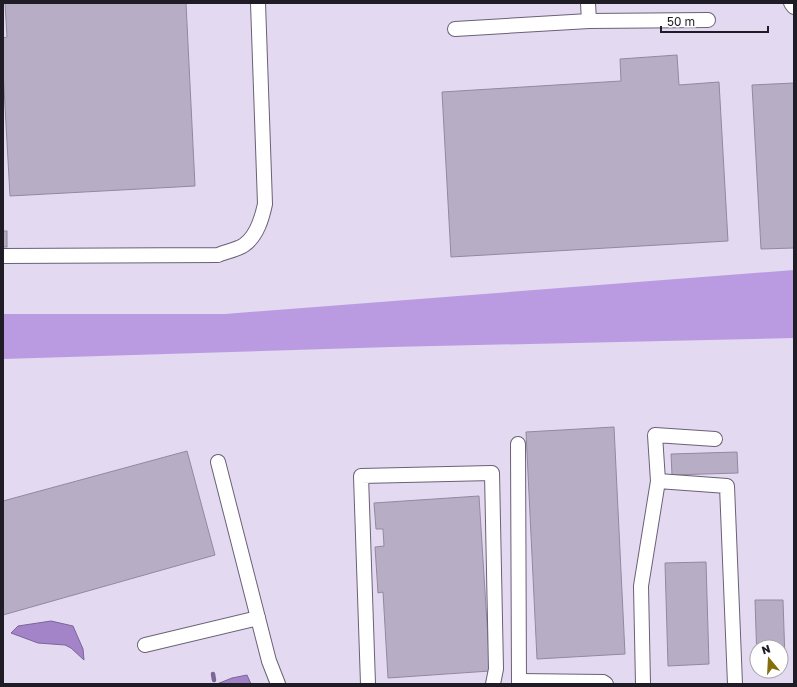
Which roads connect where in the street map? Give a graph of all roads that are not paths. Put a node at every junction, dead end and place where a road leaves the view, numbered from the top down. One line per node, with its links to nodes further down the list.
1 (258, 3): 8 (lane)
2 (588, 3): 6 (lane)
3 (791, 3): 4 (lane)
4 (794, 7)
5 (708, 20): 6 (lane)
6 (589, 21): 7 (lane)
7 (455, 29)
8 (3, 256)
9 (715, 439): 12 (lane)
10 (518, 444): 15 (lane)
11 (218, 462): 13 (lane)
12 (658, 481): 20 (lane); 21 (lane)
13 (258, 618): 14 (lane); 16 (lane)
14 (145, 645)
15 (519, 682): 19 (lane)
16 (278, 684)
17 (368, 684): 18 (lane)
18 (493, 684)
19 (606, 684)
20 (643, 684)
21 (735, 684)

